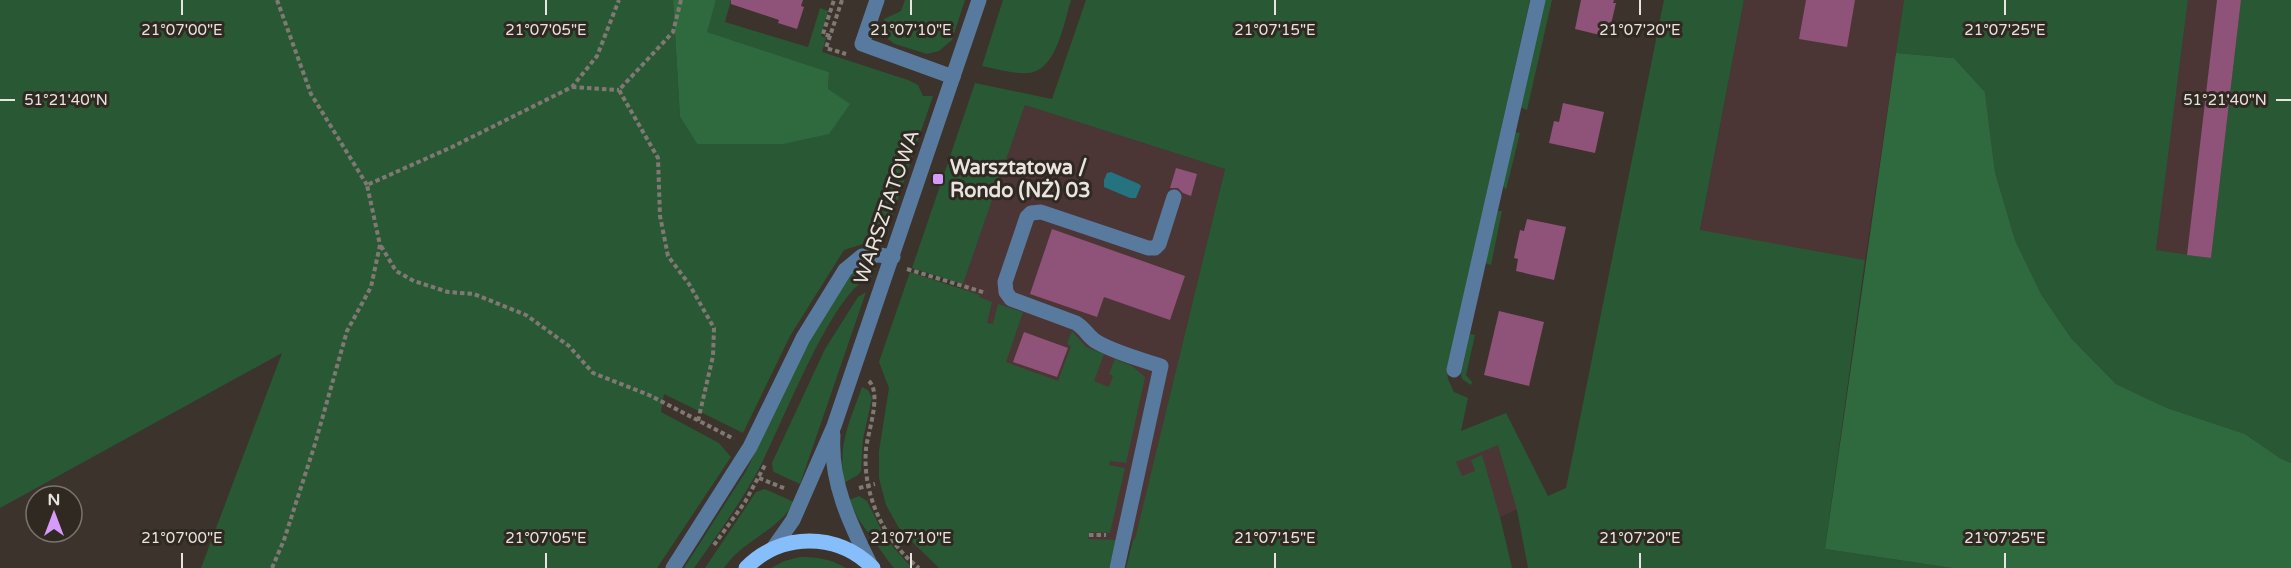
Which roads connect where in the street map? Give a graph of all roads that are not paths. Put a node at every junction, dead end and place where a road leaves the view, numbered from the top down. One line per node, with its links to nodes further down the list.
1 (877, 0): 4 (street)
2 (979, 0): 4 (street, WARSZTATOWA)
3 (1538, 0): 7 (street)
4 (953, 77): 6 (street, WARSZTATOWA)
5 (1174, 197): 13 (street)
6 (893, 257): 8 (street, WARSZTATOWA); 11 (street)
7 (1454, 370)
8 (834, 426): 9 (street, WARSZTATOWA); 10 (street, WARSZTATOWA)
9 (774, 547): 10 (main road); 12 (main road)
10 (872, 567)
11 (673, 568)
12 (746, 568)
13 (1117, 568)

